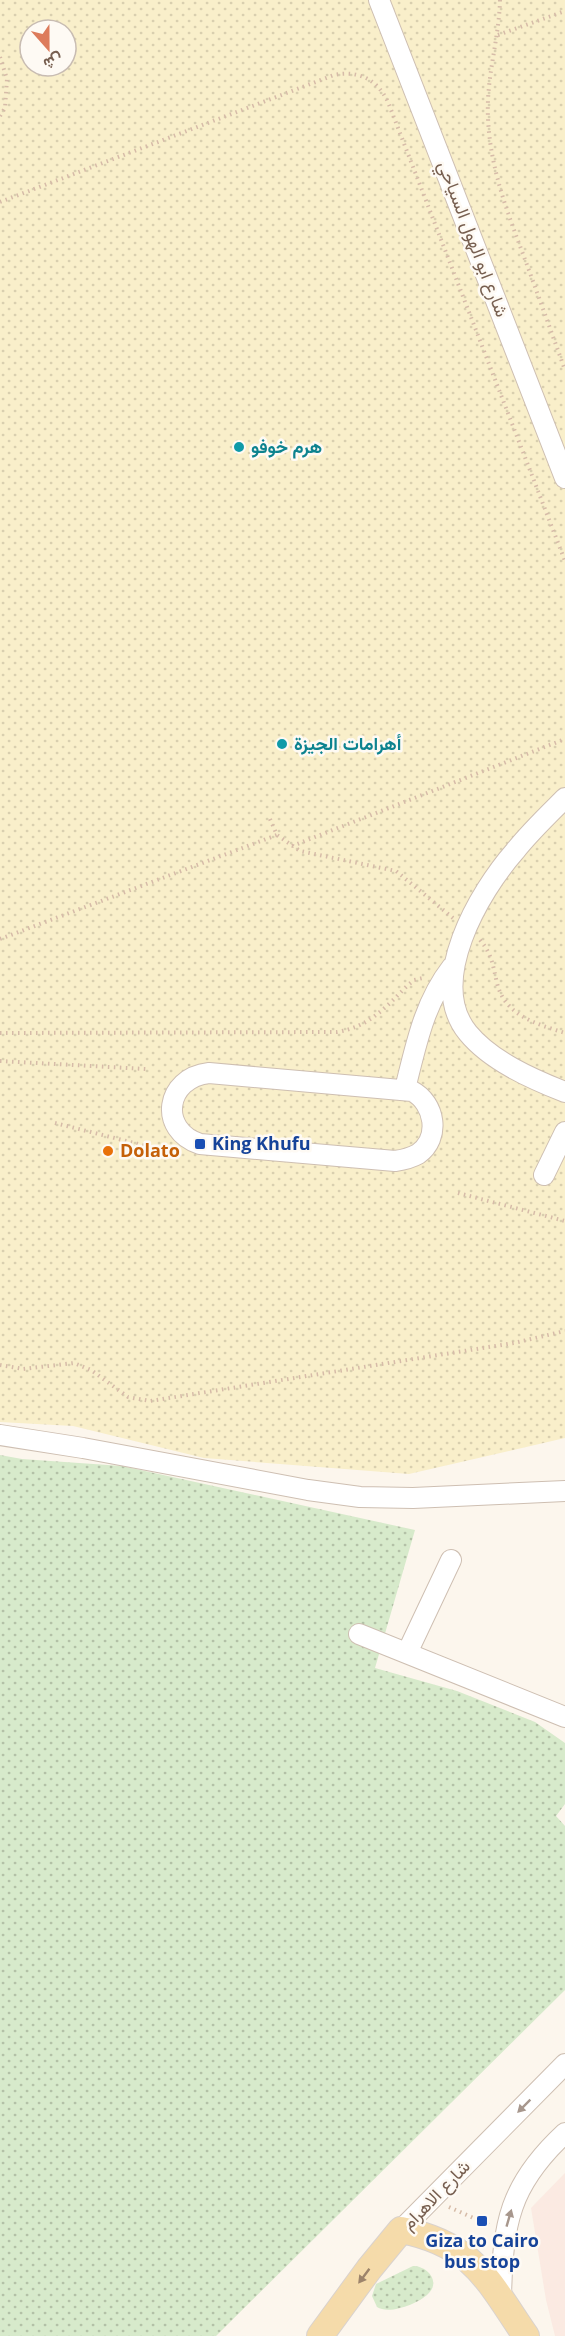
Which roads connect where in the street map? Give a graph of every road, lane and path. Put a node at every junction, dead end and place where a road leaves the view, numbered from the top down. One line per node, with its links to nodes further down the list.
1 (380, 0): 9 (street, شارع ابو الهول السياحي)
2 (500, 0): 4 (path)
3 (565, 11): 4 (path)
4 (498, 35): 8 (path)
5 (0, 57): 6 (path)
6 (0, 116)
7 (0, 202): 10 (path)
8 (565, 370)
9 (565, 478)
10 (565, 561)
11 (565, 739): 15 (path)
12 (565, 798): 16 (street)
13 (270, 819): 14 (path)
14 (277, 835): 15 (path); 17 (path)
15 (291, 846): 16 (path)
16 (466, 929): 18 (street); 21 (path)
17 (0, 939)
18 (455, 964): 19 (street); 25 (street)
19 (441, 981): 20 (path); 24 (street)
20 (0, 1033)
21 (565, 1033)
22 (0, 1061): 23 (path)
23 (146, 1069)
24 (405, 1089): 28 (street); 28 (street)
25 (565, 1092)
26 (55, 1123): 28 (path)
27 (565, 1132): 29 (street)
28 (200, 1144)
29 (544, 1175)
30 (458, 1193): 31 (path)
31 (565, 1221)
32 (565, 1331): 33 (path)
33 (0, 1365)
34 (0, 1435): 35 (street)
35 (565, 1491)
36 (451, 1560): 38 (street)
37 (359, 1634): 38 (street)
38 (406, 1653): 39 (street)
39 (565, 1717)
40 (565, 2064): 42 (street, شارع الاهرام, one-way to 42)
41 (565, 2133): 44 (street, one-way to 41)
42 (428, 2201): 43 (street, شارع الاهرام); 44 (path)
43 (401, 2230): 45 (main road); 46 (main road, شارع الاهرام, one-way to 46)
44 (504, 2235): 45 (street)
45 (501, 2296): 47 (main road)
46 (320, 2336)
47 (526, 2336)

